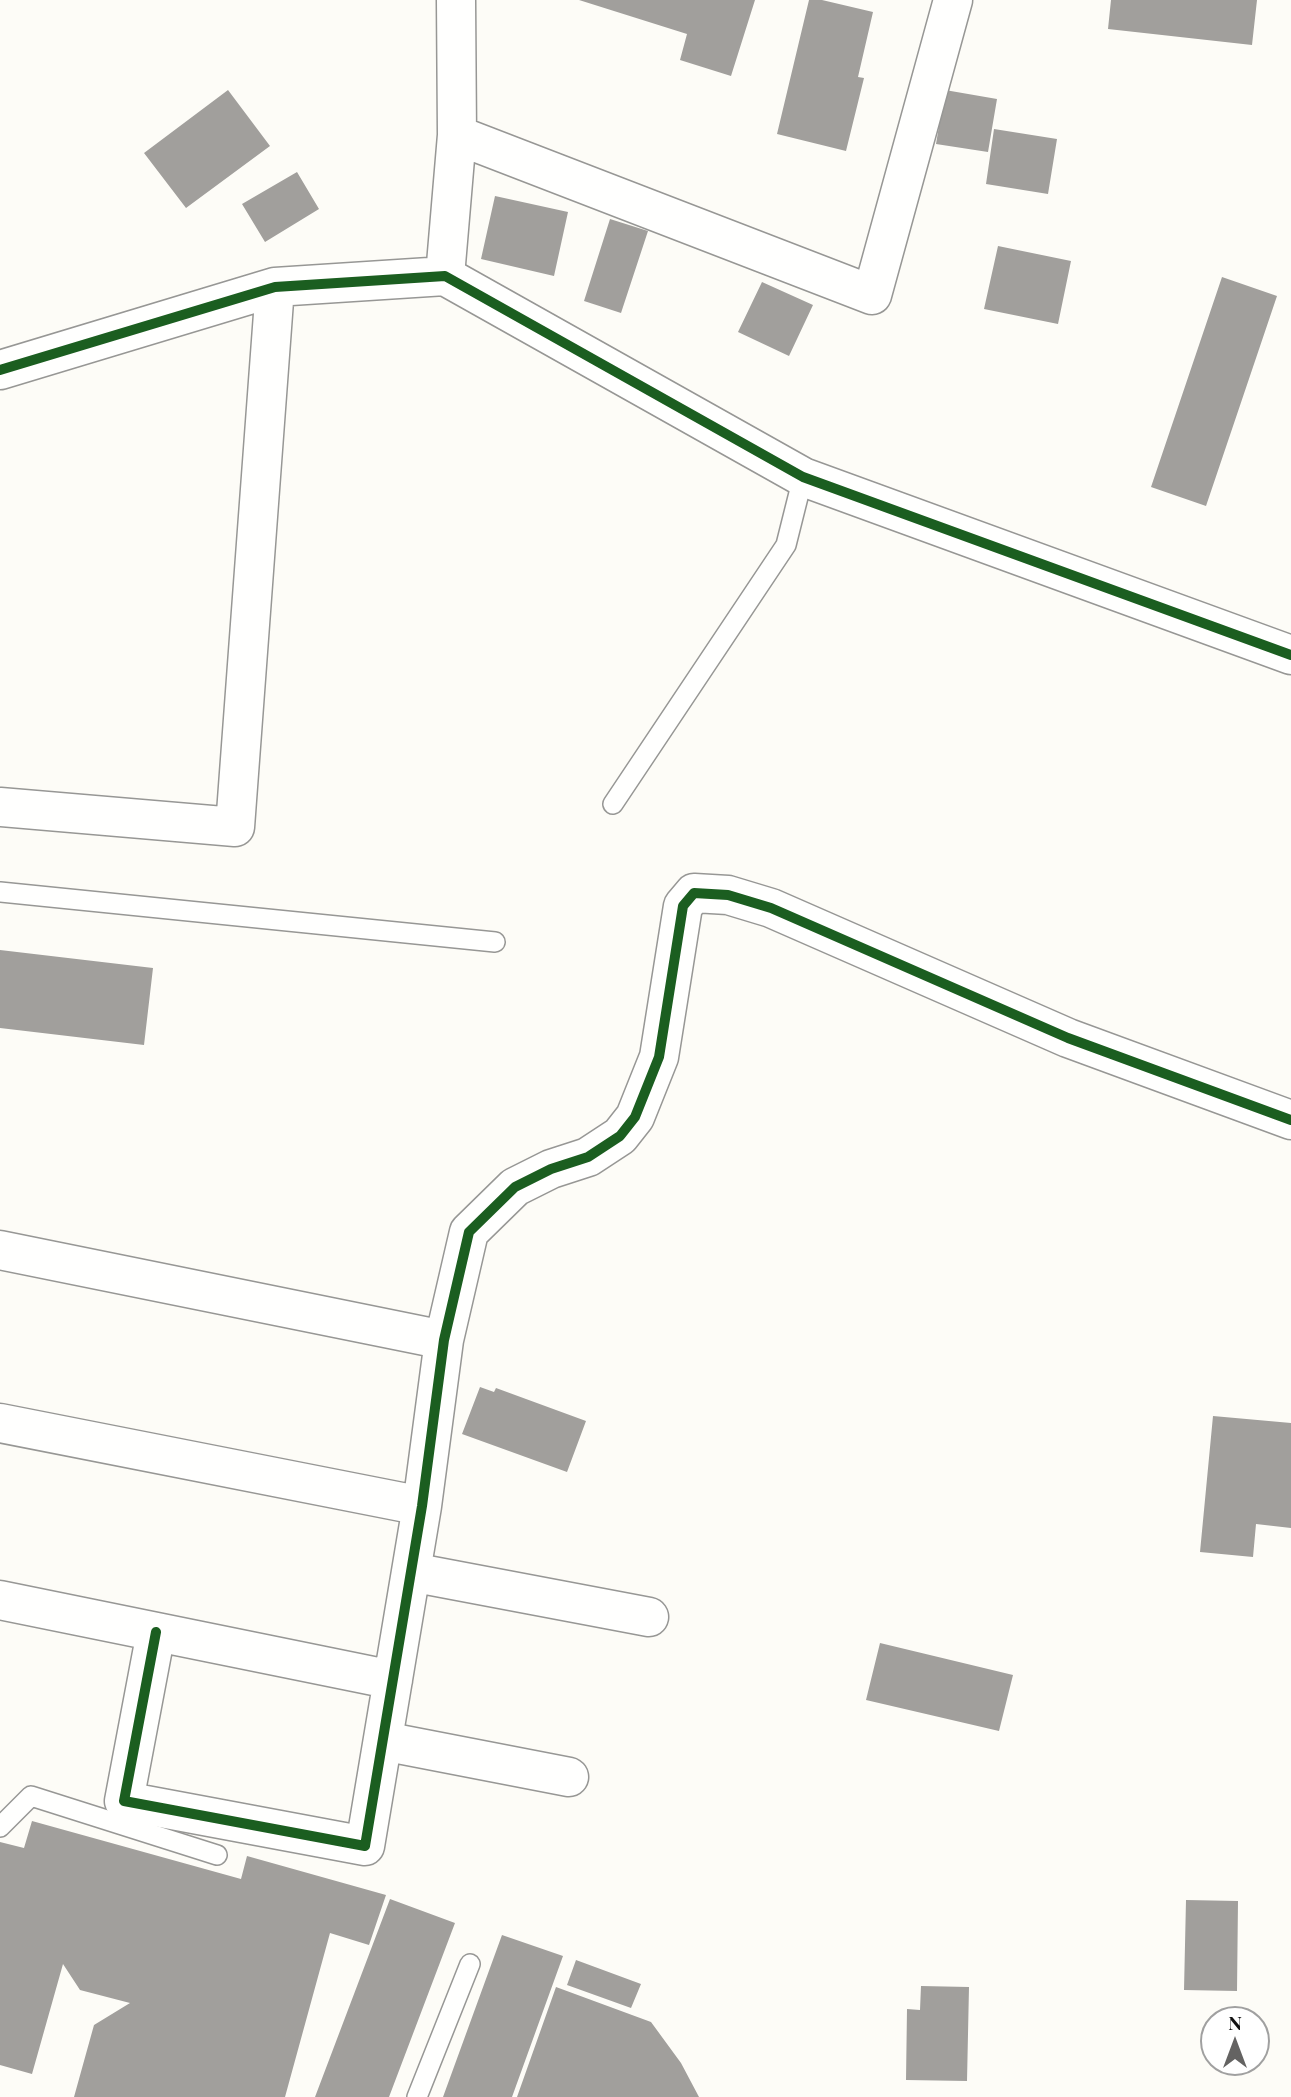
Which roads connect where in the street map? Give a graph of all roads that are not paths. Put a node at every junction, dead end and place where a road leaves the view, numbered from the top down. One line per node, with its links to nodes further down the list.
1 (456, 0): 3 (street)
2 (954, 0): 3 (street)
3 (457, 135): 4 (street)
4 (445, 276): 5 (street); 7 (street)
5 (275, 287): 6 (street); 10 (street)
6 (0, 370)
7 (803, 477): 8 (street); 9 (lane)
8 (1291, 655)
9 (613, 804)
10 (0, 807)
11 (0, 892): 12 (lane)
12 (495, 942)
13 (1291, 1121): 15 (street)
14 (0, 1250): 15 (street)
15 (444, 1340): 17 (street)
16 (0, 1423): 17 (street)
17 (422, 1506): 18 (street)
18 (411, 1572): 20 (street); 22 (street)
19 (0, 1600): 21 (street)
20 (649, 1617)
21 (156, 1632): 22 (street); 23 (street)
22 (393, 1680): 23 (street)
23 (383, 1741): 24 (street)
24 (569, 1777)
25 (0, 1827): 26 (lane)
26 (217, 1855)
27 (470, 1964): 28 (lane)
28 (417, 2097)

